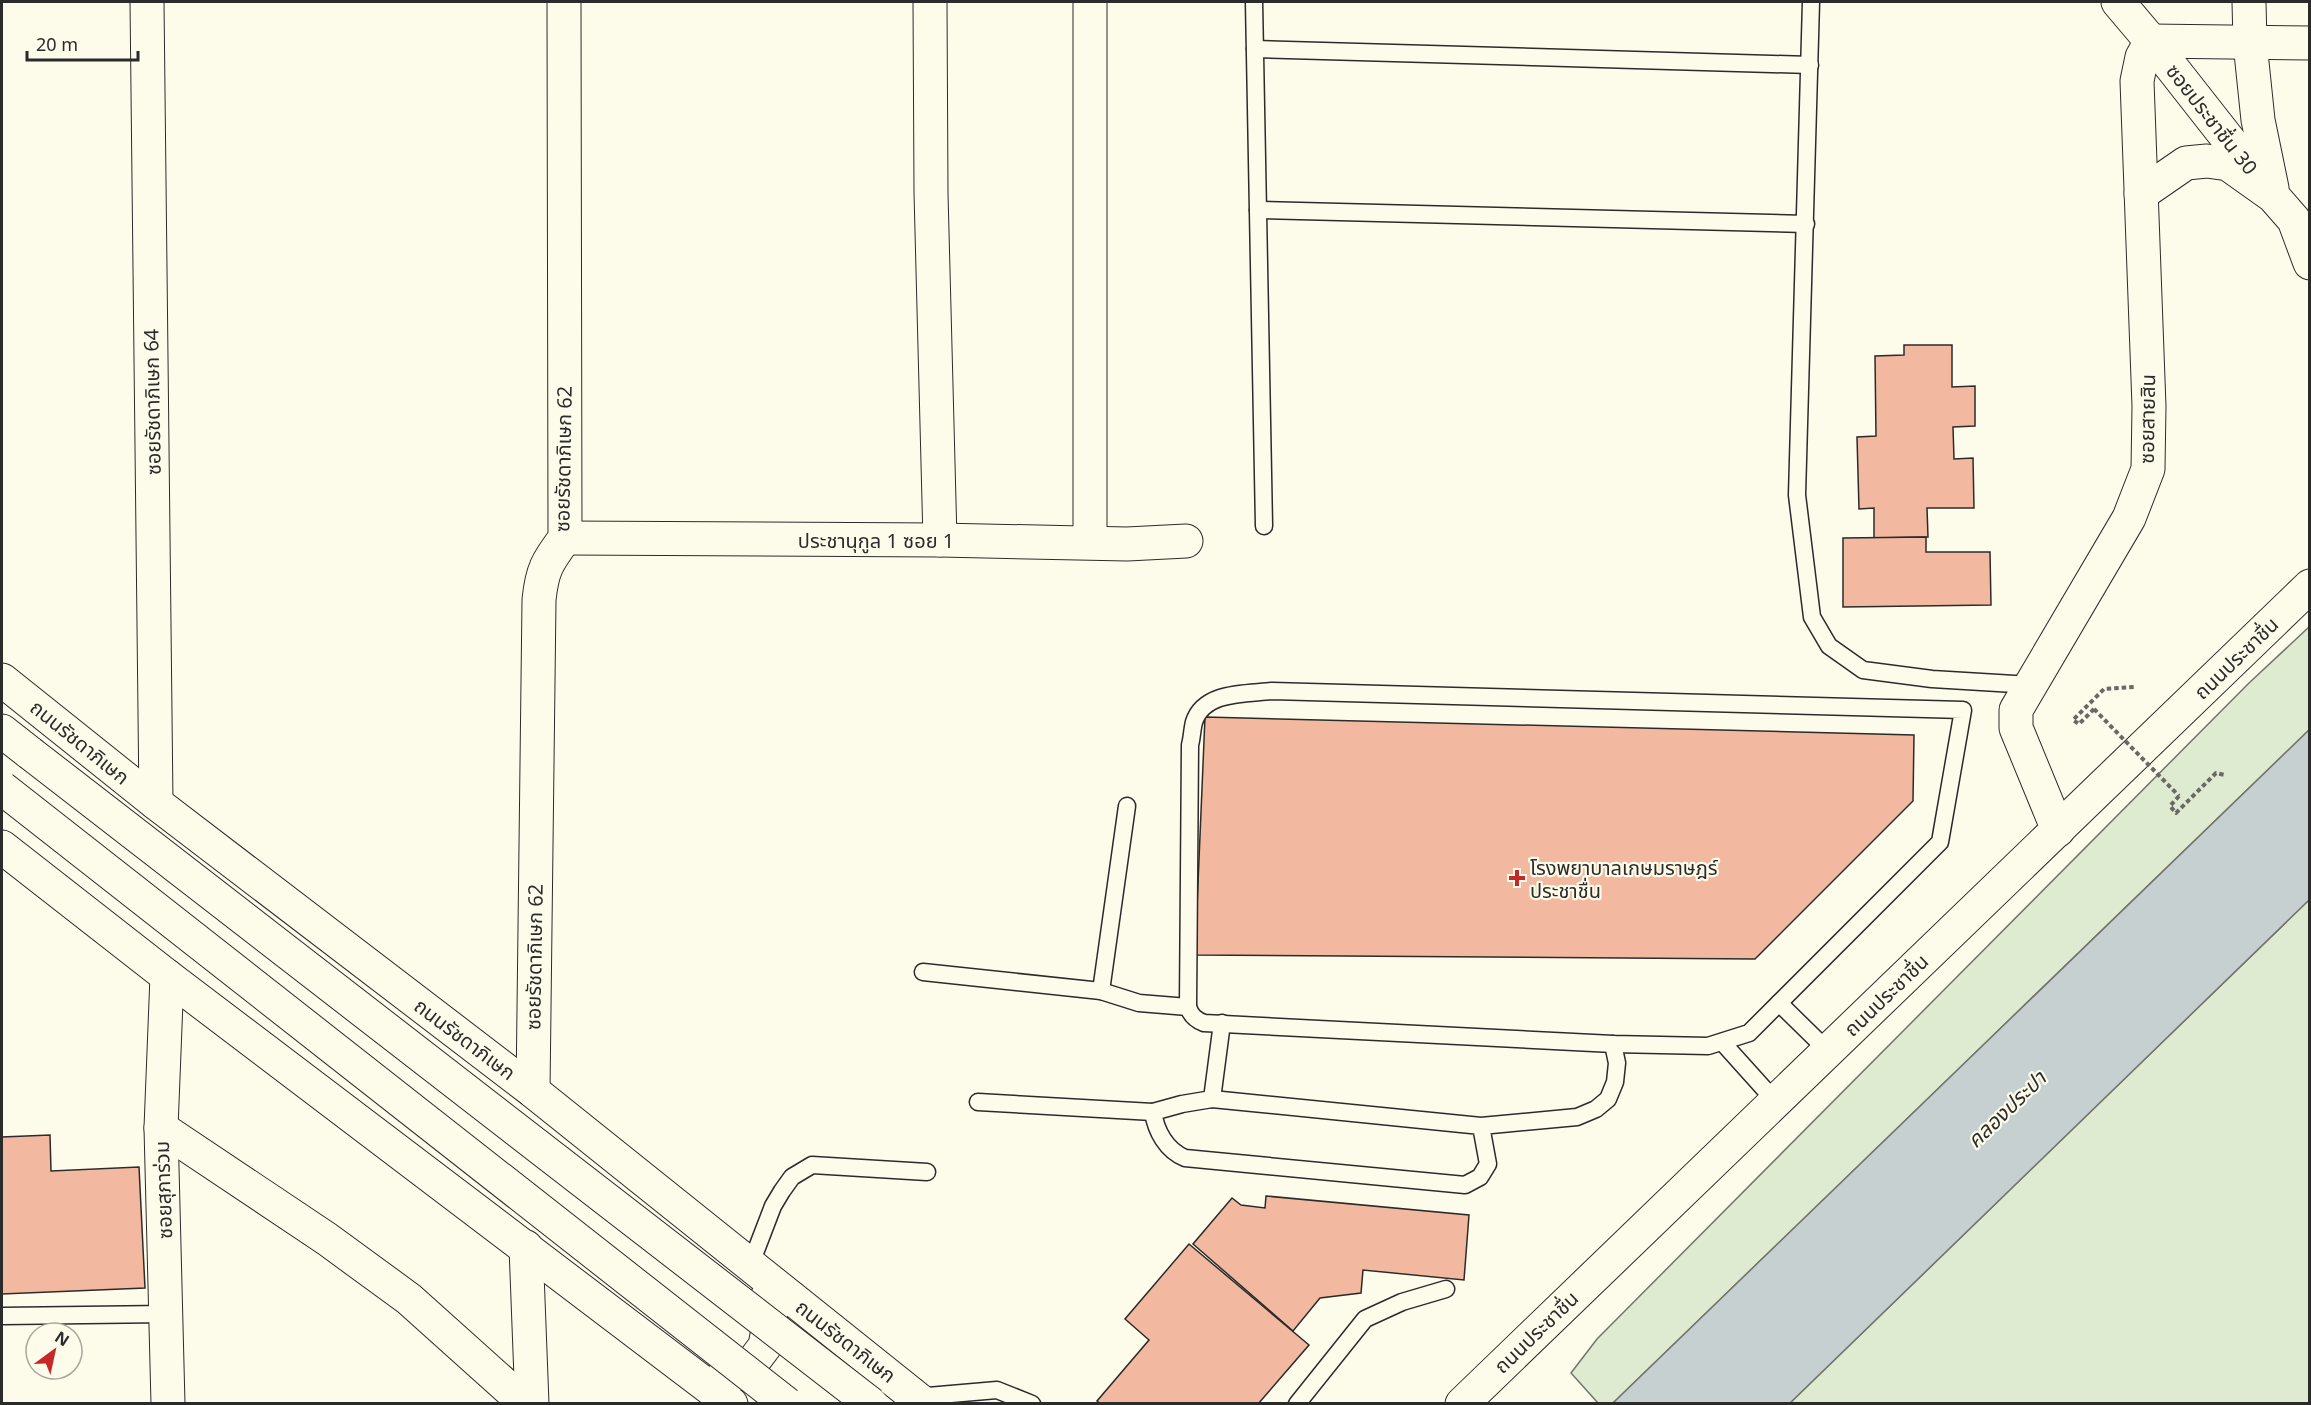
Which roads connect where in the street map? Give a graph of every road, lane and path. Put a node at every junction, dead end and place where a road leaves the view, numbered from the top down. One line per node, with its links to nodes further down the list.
1 (147, 2): 31 (main road, ซอยรัชดาภิเษก 64)
2 (564, 2): 20 (main road, ซอยรัชดาภิเษก 62)
3 (930, 2): 21 (main road)
4 (1090, 2): 22 (main road)
5 (1254, 2): 12 (lane)
6 (1811, 2): 13 (lane)
7 (2118, 2): 9 (main road, ซอยประชาชื่น 30)
8 (2249, 2): 10 (main road)
9 (2151, 41): 10 (main road, ซอยประชาชื่น 30); 14 (main road, ซอยสายสิน); 16 (main road, ซอยประชาชื่น 30)
10 (2250, 43): 11 (main road, ซอยประชาชื่น 30); 16 (main road)
11 (2310, 43)
12 (1255, 49): 13 (lane); 15 (lane)
13 (1810, 65): 17 (lane)
14 (2141, 194): 16 (main road); 26 (main road, ซอยสายสิน)
15 (1258, 210): 17 (lane); 19 (lane)
16 (2292, 215): 18 (main road)
17 (1806, 224): 26 (lane)
18 (2310, 263)
19 (1264, 526)
20 (565, 538): 21 (main road, ประชานุกูล 1 ซอย 1); 44 (main road, ซอยรัชดาภิเษก 62)
21 (940, 540): 22 (main road, ประชานุกูล 1 ซอย 1)
22 (1090, 542): 23 (main road, ประชานุกูล 1 ซอย 1)
23 (1186, 542)
24 (2310, 586): 33 (main road, ถนนประชาชื่น)
25 (2, 680): 31 (main road, ถนนรัชดาภิเษก)
26 (2031, 685): 33 (main road, ซอยสายสิน)
27 (2134, 687): 29 (path, bridge)
28 (2, 731): 64 (main road, ถนนรัชดาภิเษก, bridge)
29 (2225, 776)
30 (2, 788): 63 (main road, bridge)
31 (156, 803): 44 (main road, ถนนรัชดาภิเษก)
32 (1127, 806): 37 (lane)
33 (2058, 830): 43 (main road, ถนนประชาชื่น)
34 (2, 847): 36 (main road)
35 (923, 972): 37 (lane)
36 (167, 976): 50 (main road, ซอยสุภาร่วม); 52 (main road)
37 (1101, 992): 39 (lane)
38 (1779, 1003): 39 (lane); 41 (lane); 43 (lane)
39 (1188, 1007): 40 (lane)
40 (1222, 1023): 42 (lane); 45 (lane)
41 (1722, 1042): 42 (lane); 46 (lane)
42 (1613, 1044): 49 (lane)
43 (1828, 1051): 46 (main road, ถนนประชาชื่น)
44 (533, 1091): 53 (main road, ถนนรัชดาภิเษก)
45 (1212, 1100): 48 (lane); 49 (lane)
46 (1775, 1101): 67 (main road, ถนนประชาชื่น)
47 (978, 1102): 48 (lane)
48 (1153, 1112): 49 (lane)
49 (1481, 1126)
50 (161, 1128): 55 (main road, ซอยสุภาร่วม); 60 (main road)
51 (927, 1172): 53 (lane)
52 (526, 1247): 57 (main road); 61 (main road)
53 (753, 1268): 57 (main road); 58 (main road, ถนนรัชดาภิเษก)
54 (1446, 1289): 66 (lane)
55 (167, 1314): 56 (lane); 59 (main road, ซอยสุภาร่วม)
56 (2, 1316)
57 (673, 1359): 62 (main road)
58 (920, 1400): 65 (lane)
59 (168, 1404)
60 (526, 1404)
61 (532, 1404)
62 (730, 1404)
63 (787, 1404)
64 (871, 1404)
65 (1032, 1404)
66 (1297, 1404)
67 (1462, 1404)

